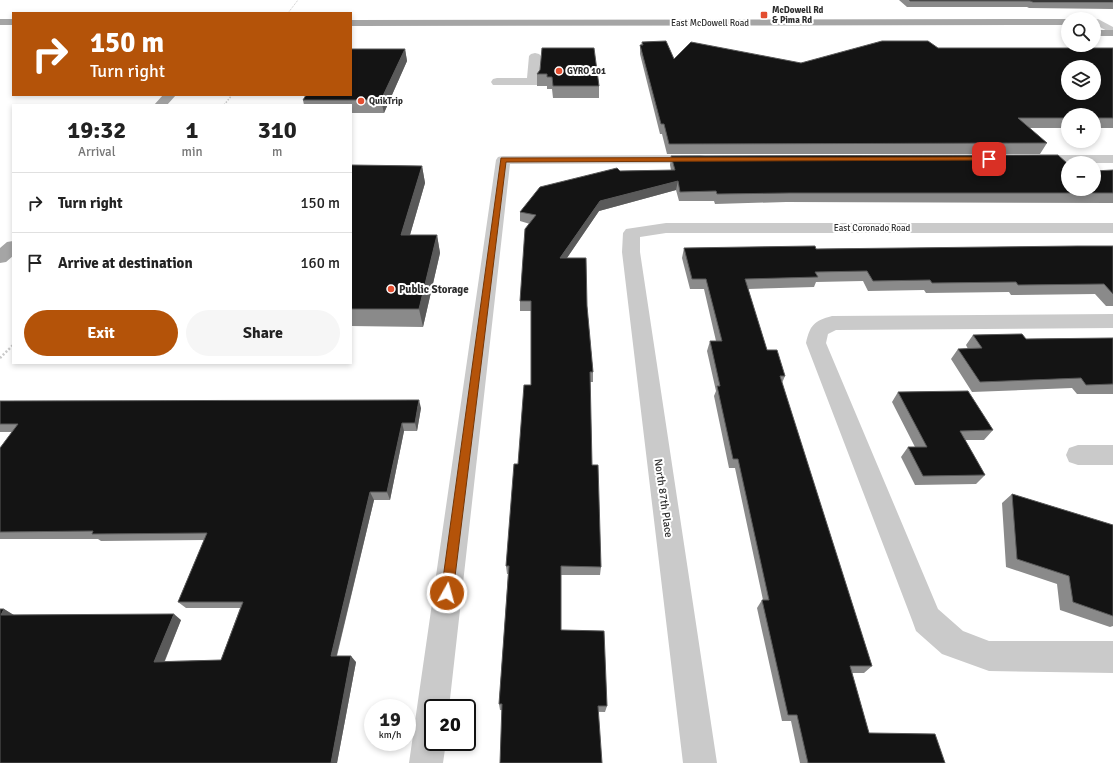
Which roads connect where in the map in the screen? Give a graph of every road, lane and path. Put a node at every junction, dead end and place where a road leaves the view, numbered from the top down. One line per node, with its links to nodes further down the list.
1 (298, 0): 2 (path)
2 (289, 12)
3 (0, 22): 4 (main road)
4 (12, 22)
5 (915, 22): 6 (main road, East McDowell Road); 10 (main road, East McDowell Road); 13 (main road)
6 (1061, 22)
7 (1101, 22): 8 (main road)
8 (1113, 22)
9 (352, 23): 10 (main road, East McDowell Road)
10 (618, 23): 15 (main road)
11 (1101, 25): 12 (street)
12 (1113, 32): 14 (main road)
13 (928, 33)
14 (1101, 33)
15 (619, 34)
16 (535, 56): 17 (street)
17 (497, 82)
18 (169, 96): 20 (main road)
19 (231, 96): 21 (path)
20 (161, 104)
21 (225, 104)
22 (719, 159): 35 (street)
23 (1013, 159): 24 (street)
24 (1113, 159)
25 (1113, 228): 26 (street, East Coronado Road)
26 (632, 233): 36 (street, North 87th Place)
27 (12, 247): 28 (main road)
28 (0, 258)
29 (1113, 321): 34 (street)
30 (12, 346): 31 (path)
31 (0, 358)
32 (1078, 455): 33 (street)
33 (1113, 455)
34 (1113, 657)
35 (426, 763)
36 (700, 763)

